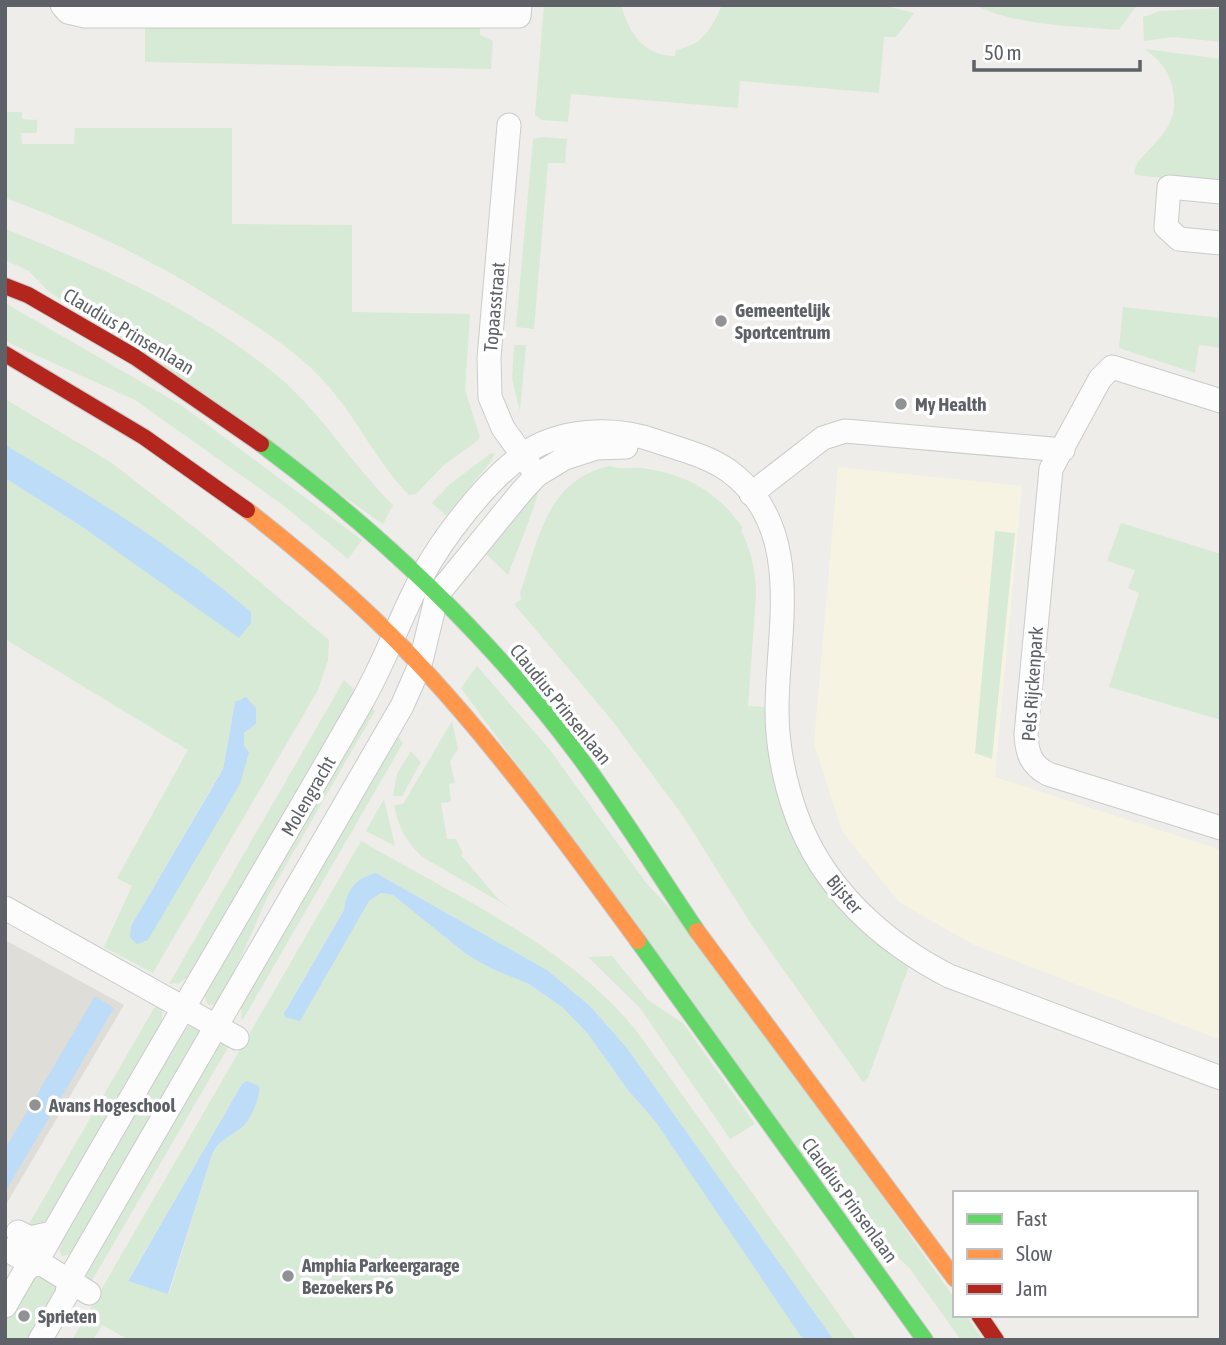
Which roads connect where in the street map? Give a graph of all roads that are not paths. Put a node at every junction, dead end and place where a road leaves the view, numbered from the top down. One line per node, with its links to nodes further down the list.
1 (62, 5): 2 (street)
2 (520, 11)
3 (509, 125): 11 (street, Topaasstraat)
4 (1221, 192): 5 (street)
5 (1221, 243)
6 (5, 285): 14 (main road, Claudius Prinsenlaan)
7 (5, 354): 15 (main road, Claudius Prinsenlaan)
8 (1221, 401): 10 (street, Pels Rijckenpark)
9 (669, 446): 11 (street, Bijster); 12 (street, Bijster); 13 (street, Bijster)
10 (1063, 450): 13 (street); 17 (street, Pels Rijckenpark)
11 (522, 455): 12 (street, Topaasstraat); 14 (street, Bijster)
12 (537, 475): 14 (street, Bijster)
13 (751, 494): 22 (street, Bijster)
14 (429, 587): 15 (street, Molengracht); 16 (street, Molengracht); 24 (main road, Claudius Prinsenlaan)
15 (395, 640): 16 (main road, Claudius Prinsenlaan); 19 (street, Molengracht)
16 (420, 665): 20 (street, Molengracht); 30 (main road, Claudius Prinsenlaan)
17 (1221, 828)
18 (5, 908): 19 (street)
19 (185, 1007): 20 (street); 23 (street, Molengracht)
20 (217, 1026): 21 (street); 25 (street, Molengracht)
21 (237, 1038)
22 (1221, 1078)
23 (21, 1252): 25 (street); 27 (street, Molengracht)
24 (953, 1276)
25 (69, 1280): 26 (street); 29 (street, Molengracht)
26 (89, 1293)
27 (5, 1306)
28 (980, 1317): 31 (main road)
29 (40, 1340)
30 (925, 1340)
31 (996, 1340)

